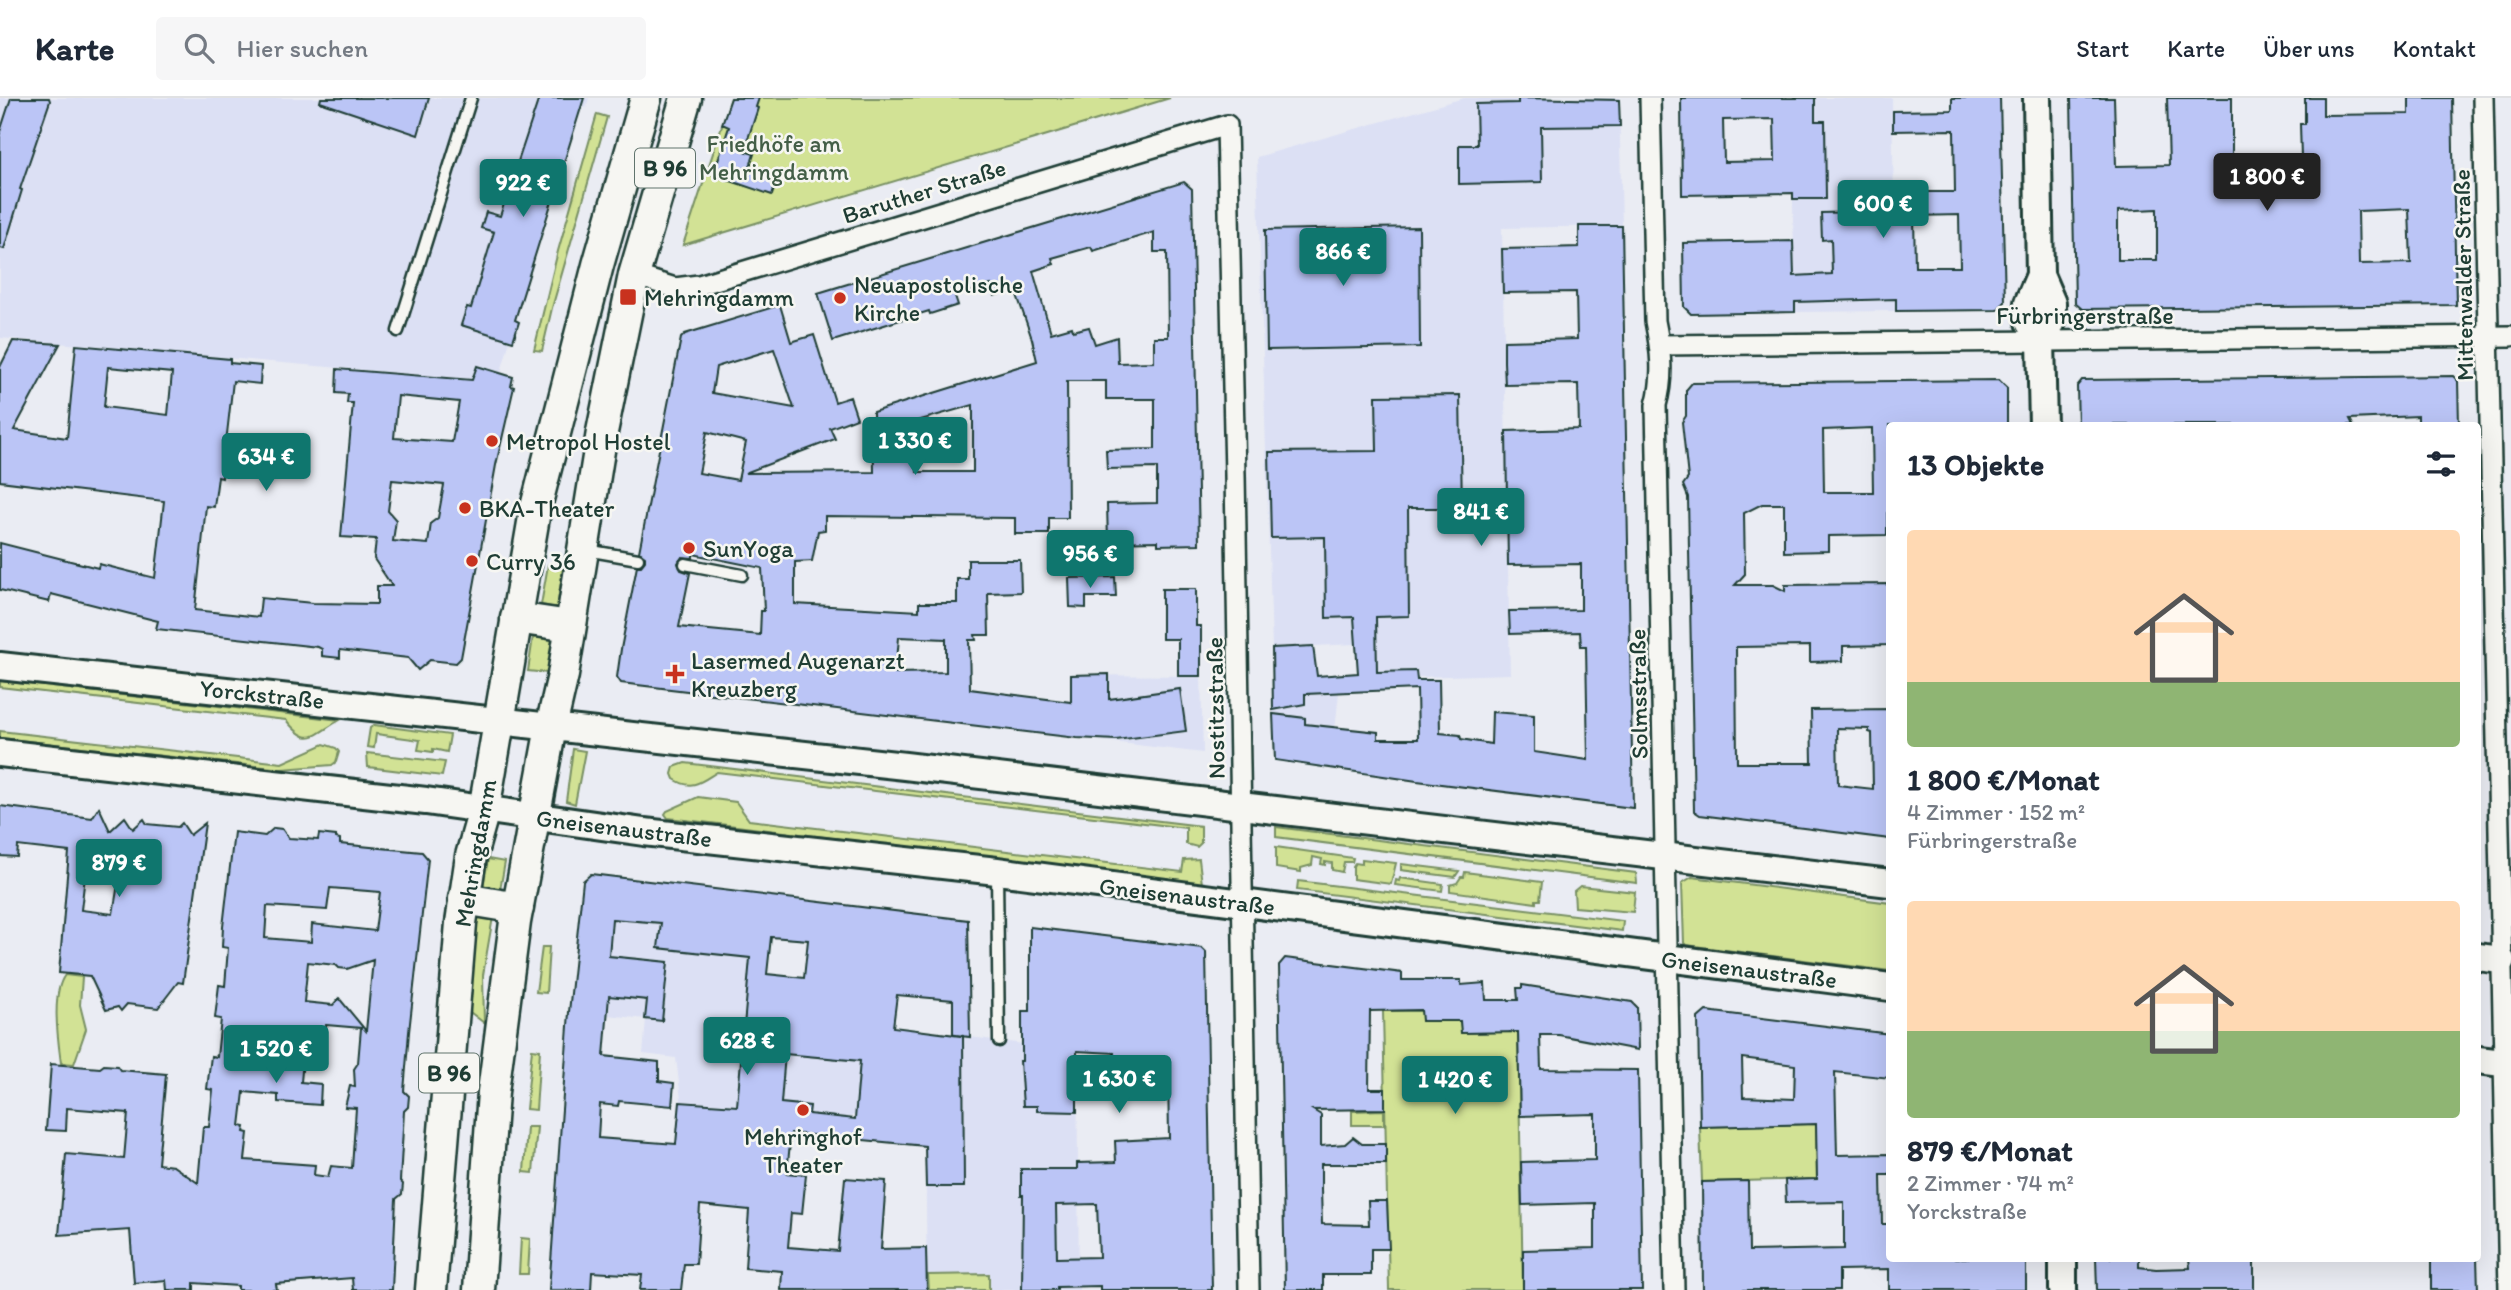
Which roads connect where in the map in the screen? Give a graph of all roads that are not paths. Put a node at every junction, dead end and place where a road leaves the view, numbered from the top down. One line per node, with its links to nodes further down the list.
1 (471, 98): 9 (lane)
2 (646, 98): 19 (main road, Mehringdamm / B 96)
3 (686, 98): 8 (main road, Mehringdamm / B 96)
4 (1650, 98): 13 (street, Solmsstraße)
5 (2037, 98): 12 (main road)
6 (2483, 98): 10 (street, Mittenwalder Straße)
7 (1227, 125): 8 (street, Baruther Straße); 24 (street, Nostitzstraße)
8 (634, 275): 15 (main road, Mehringdamm / B 96)
9 (398, 331)
10 (2489, 336): 11 (street, Fürbringerstraße); 12 (street, Fürbringerstraße); 33 (street, Mittenwalder Straße)
11 (2511, 336)
12 (2041, 340): 13 (street, Fürbringerstraße); 14 (main road)
13 (1660, 345): 27 (street, Solmsstraße)
14 (2043, 422)
15 (582, 549): 16 (lane); 20 (main road, Mehringdamm / B 96)
16 (638, 559)
17 (685, 564): 18 (lane)
18 (742, 575)
19 (516, 618): 20 (main road); 22 (main road, Mehringdamm / B 96)
20 (570, 625): 22 (main road, Mehringdamm / B 96)
21 (0, 666): 22 (main road, Yorckstraße)
22 (524, 724): 24 (main road); 25 (main road, Mehringdamm / B 96); 26 (main road, Mehringdamm / B 96)
23 (0, 753): 25 (main road)
24 (1241, 805): 27 (main road); 31 (street, Nostitzstraße)
25 (484, 810): 26 (main road, Gneisenaustraße); 30 (main road, Mehringdamm / B 96)
26 (535, 817): 28 (main road, Gneisenaustraße); 32 (main road, Mehringdamm / B 96)
27 (1665, 856): 29 (main road); 34 (street, Solmsstraße)
28 (997, 871): 31 (main road, Gneisenaustraße); 36 (lane)
29 (1886, 883)
30 (464, 899): 32 (main road); 40 (main road, Mehringdamm / B 96)
31 (1243, 903): 34 (main road, Gneisenaustraße); 42 (street, Nostitzstraße)
32 (518, 908): 41 (main road, Mehringdamm / B 96)
33 (2489, 958): 38 (street, Mittenwalder Straße)
34 (1667, 959): 35 (main road, Gneisenaustraße); 43 (street, Solmsstraße)
35 (1886, 986)
36 (999, 1041)
37 (2481, 1060): 38 (main road)
38 (2508, 1063): 45 (street, Mittenwalder Straße)
39 (2063, 1262): 44 (main road)
40 (431, 1290)
41 (479, 1290)
42 (1249, 1290)
43 (1674, 1290)
44 (2063, 1290)
45 (2509, 1290)

